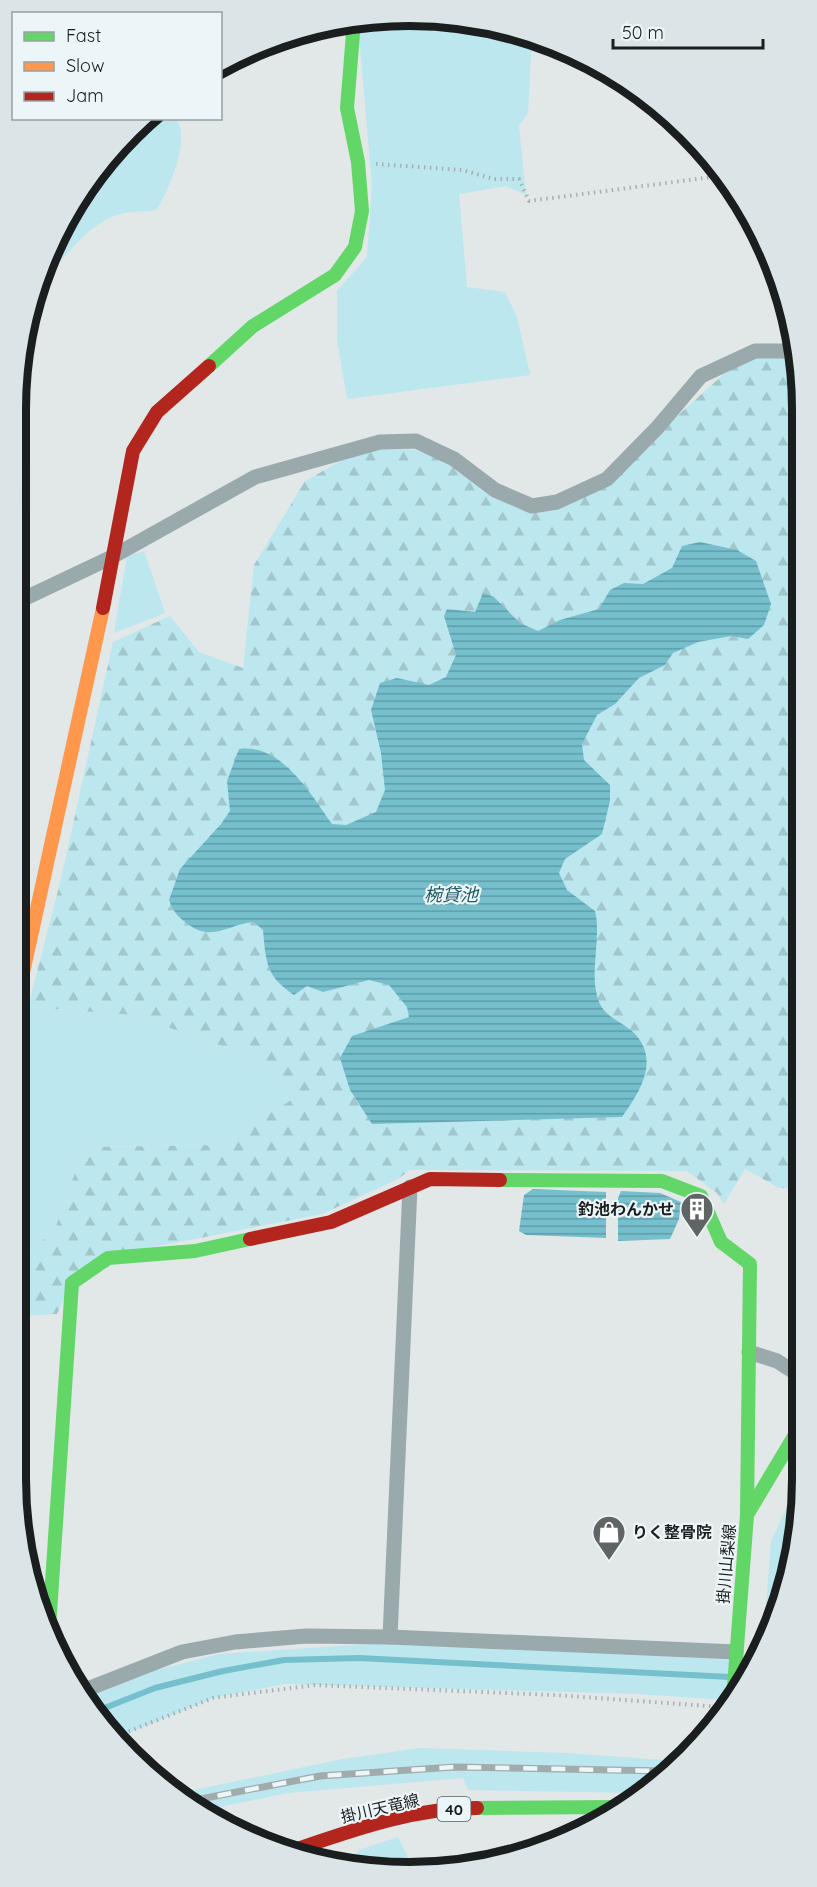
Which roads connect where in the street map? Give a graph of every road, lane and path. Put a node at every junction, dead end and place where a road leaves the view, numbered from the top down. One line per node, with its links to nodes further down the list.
1 (353, 30): 2 (street)
2 (358, 162): 3 (path); 5 (street)
3 (712, 177)
4 (787, 351): 5 (street)
5 (110, 558): 6 (street); 7 (street)
6 (26, 598)
7 (26, 959)
8 (410, 1186): 9 (street); 13 (street); 14 (street)
9 (749, 1352): 10 (street); 12 (street)
10 (792, 1371)
11 (792, 1440): 12 (street, 掛川山梨線)
12 (747, 1515): 15 (street, 掛川山梨線)
13 (50, 1612)
14 (390, 1636): 15 (street); 17 (street)
15 (736, 1655): 16 (street, 掛川山梨線)
16 (735, 1679)
17 (89, 1689)
18 (716, 1707): 19 (path)
19 (123, 1734)
20 (605, 1807): 21 (street, 掛川天竜線 / 40)
21 (304, 1847)

